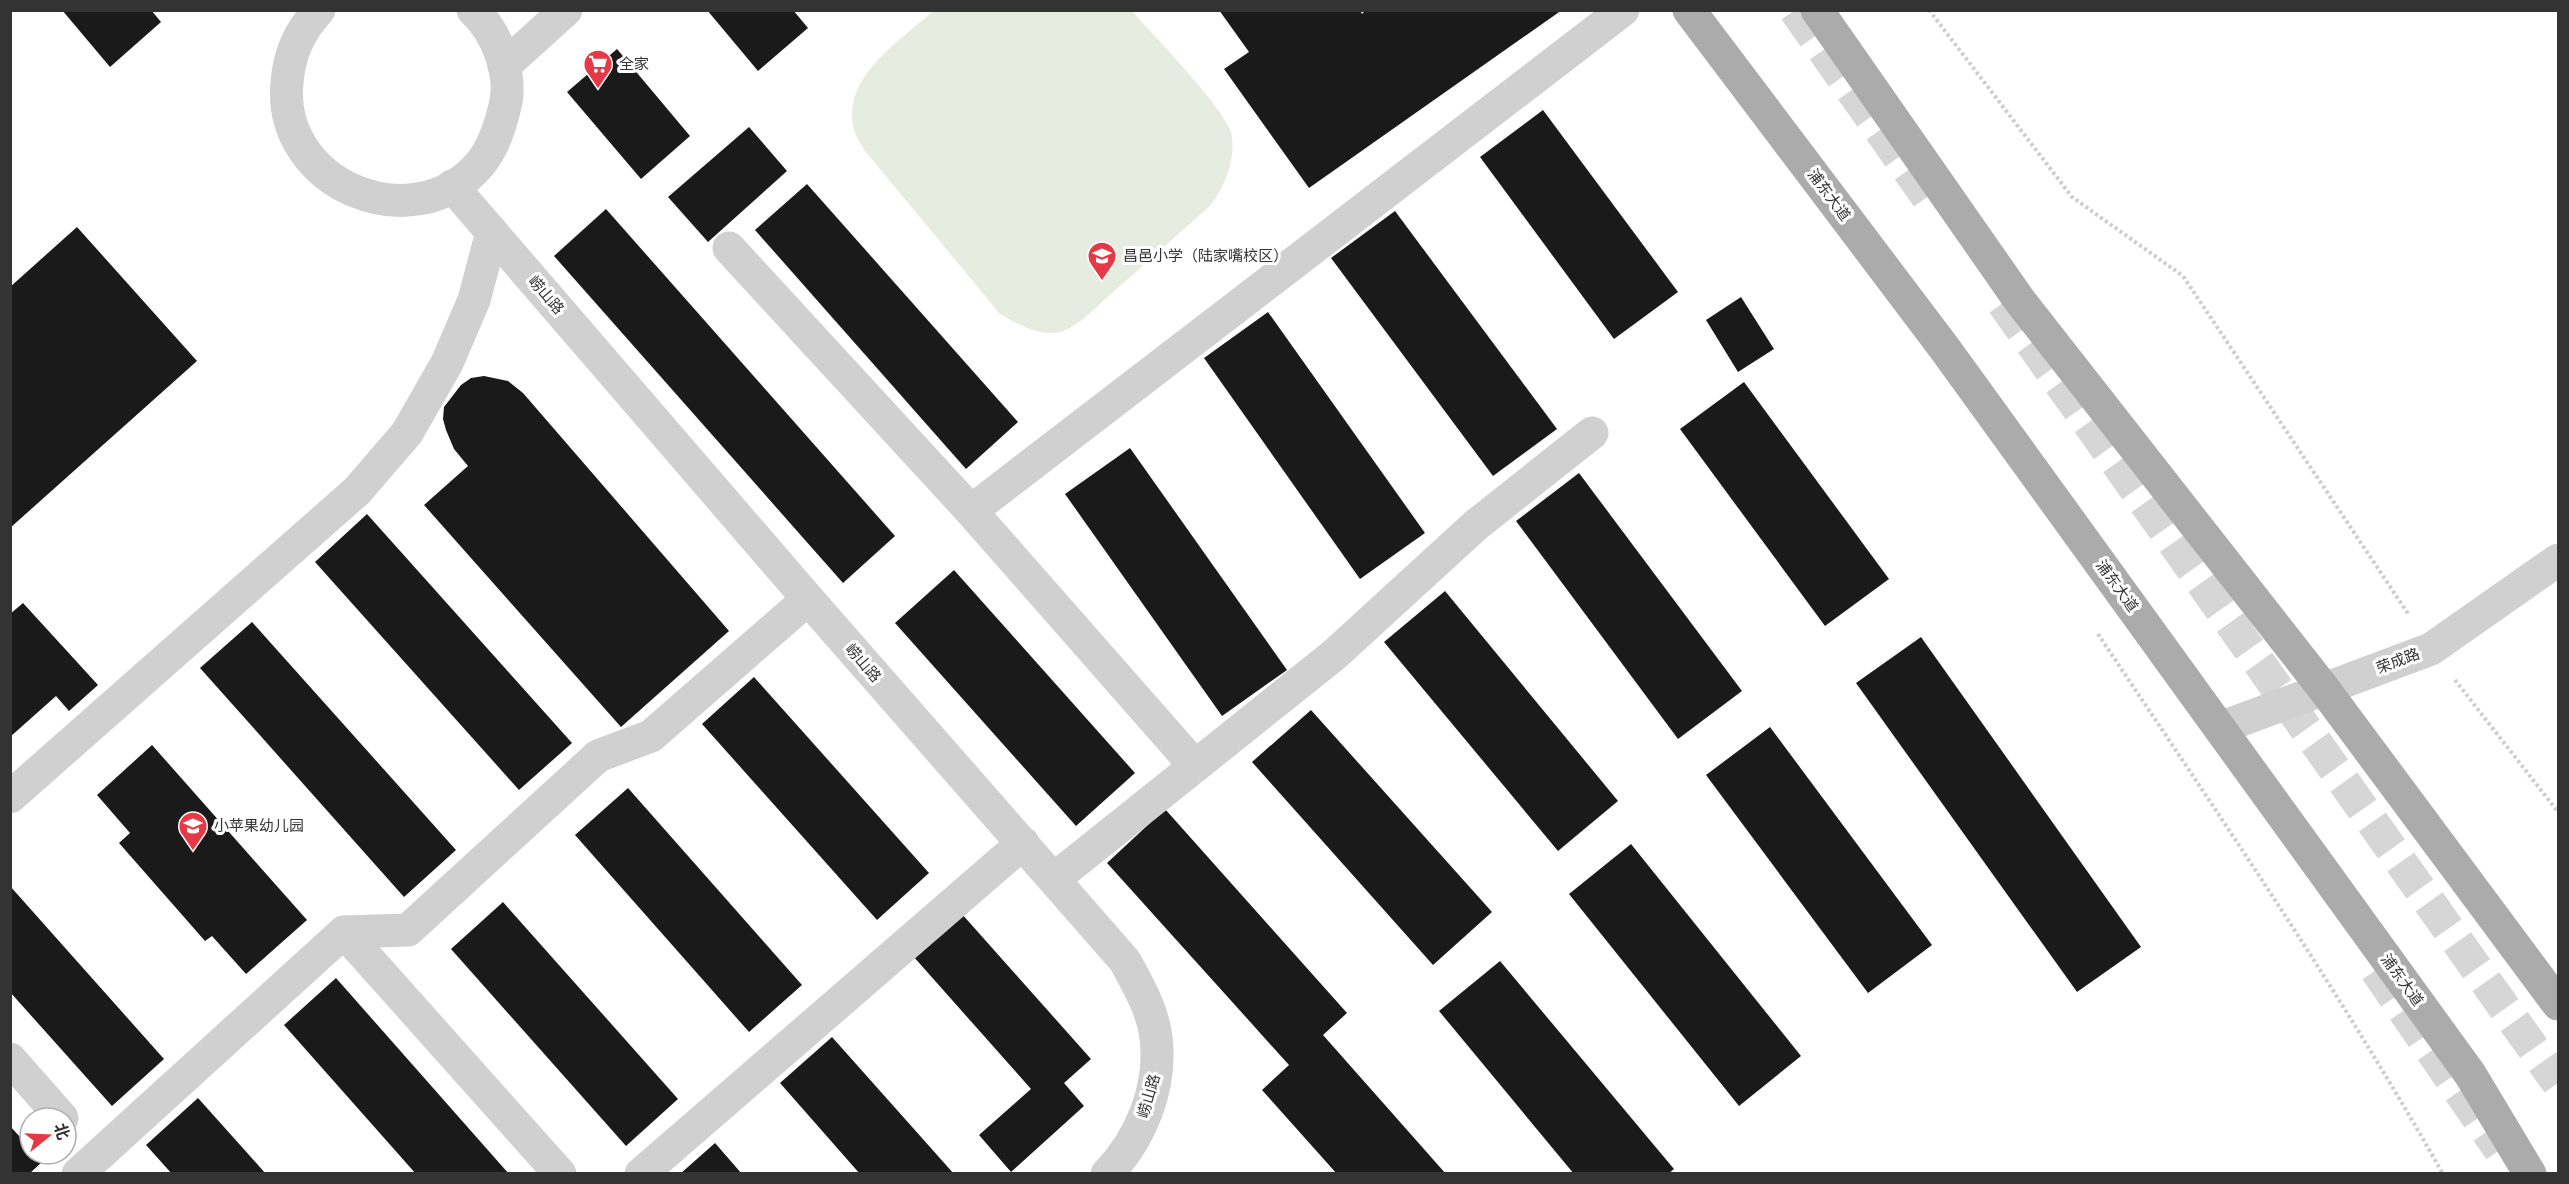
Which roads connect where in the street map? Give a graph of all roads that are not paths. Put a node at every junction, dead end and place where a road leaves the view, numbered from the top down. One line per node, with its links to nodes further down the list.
1 (473, 10): 7 (street)
2 (566, 10): 7 (street)
3 (1623, 10): 12 (street)
4 (1689, 10): 16 (main road, 浦东大道)
5 (1817, 10): 15 (main road)
6 (318, 11): 8 (street)
7 (504, 66): 8 (street)
8 (452, 186): 9 (street, 崂山路)
9 (492, 232): 14 (street, 崂山路); 18 (street)
10 (729, 248): 12 (street)
11 (1592, 433): 17 (street)
12 (971, 511): 17 (street)
13 (2559, 560): 15 (street, 荣成路)
14 (808, 599): 19 (street, 崂山路); 21 (street)
15 (2324, 689): 16 (street, 荣成路); 22 (main road)
16 (2220, 728): 30 (main road, 浦东大道)
17 (1195, 766): 20 (street)
18 (10, 797)
19 (1023, 843): 20 (street, 崂山路); 28 (street)
20 (1054, 879): 29 (street, 崂山路)
21 (344, 932): 26 (street); 27 (street)
22 (2559, 1004)
23 (10, 1059): 24 (street)
24 (51, 1106)
25 (78, 1141): 26 (street)
26 (95, 1168)
27 (560, 1173)
28 (641, 1173)
29 (1107, 1173)
30 (2530, 1173)

